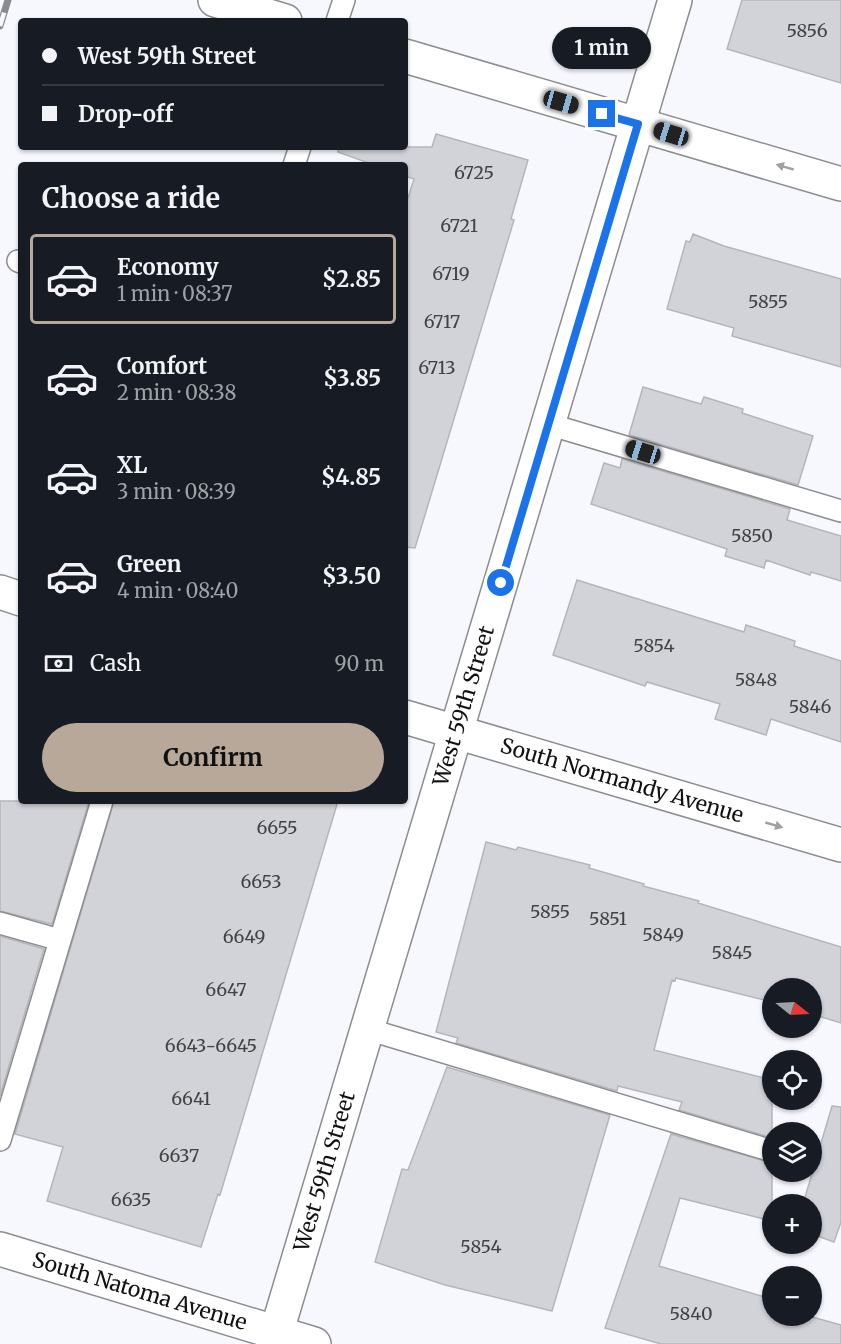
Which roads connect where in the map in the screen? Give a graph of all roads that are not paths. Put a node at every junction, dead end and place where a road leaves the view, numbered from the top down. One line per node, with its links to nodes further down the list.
1 (215, 0): 4 (street)
2 (344, 0): 5 (lane)
3 (675, 0): 7 (street, West 59th Street)
4 (275, 18)
5 (338, 18)
6 (408, 57): 7 (street)
7 (638, 124): 8 (street, one-way to 7); 9 (street, West 59th Street)
8 (841, 184)
9 (548, 424): 10 (lane); 14 (street, West 59th Street)
10 (841, 511)
11 (0, 592): 12 (street)
12 (18, 598)
13 (408, 718): 14 (street, South Normandy Avenue)
14 (456, 732): 16 (street, South Normandy Avenue, one-way to 16); 19 (street, West 59th Street)
15 (101, 804): 18 (lane)
16 (841, 845)
17 (0, 923): 18 (lane)
18 (60, 940): 20 (lane)
19 (367, 1029): 21 (lane); 23 (street, West 59th Street)
20 (0, 1140)
21 (762, 1148)
22 (0, 1249): 23 (street, South Natoma Avenue)
23 (275, 1338): 24 (street, South Natoma Avenue)
24 (314, 1344)

